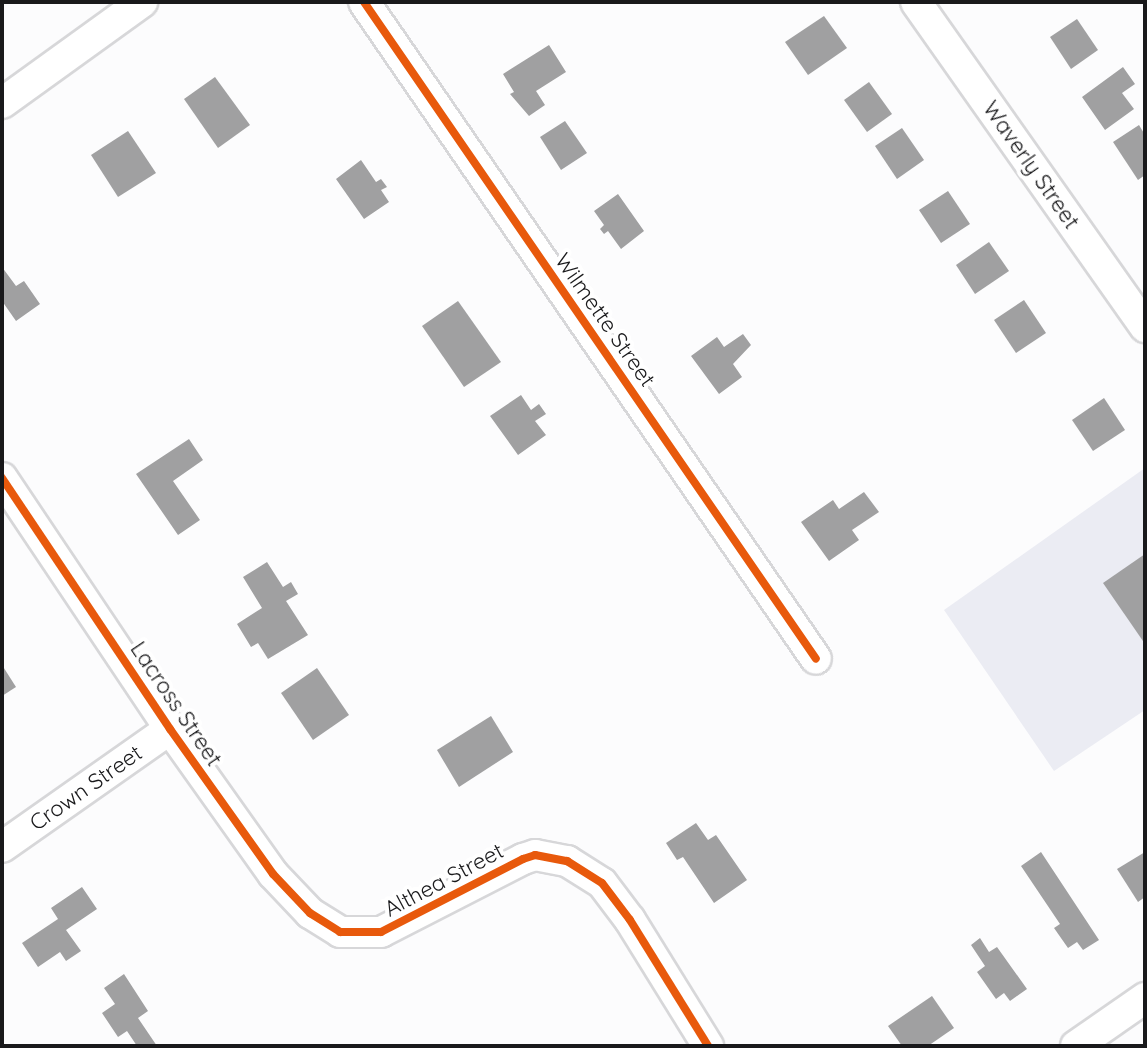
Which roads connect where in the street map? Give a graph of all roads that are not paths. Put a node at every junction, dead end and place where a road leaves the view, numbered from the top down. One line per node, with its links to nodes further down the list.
1 (142, 2): 4 (street)
2 (364, 2): 7 (street, Wilmette Street)
3 (916, 2): 5 (street, Waverly Street)
4 (2, 103)
5 (1145, 327)
6 (2, 478): 8 (street, Lacross Street)
7 (816, 659)
8 (170, 729): 9 (street, Crown Street); 10 (street, Lacross Street)
9 (2, 847)
10 (340, 932): 12 (street, Althea Street)
11 (1145, 998): 13 (street)
12 (708, 1046)
13 (1076, 1046)

